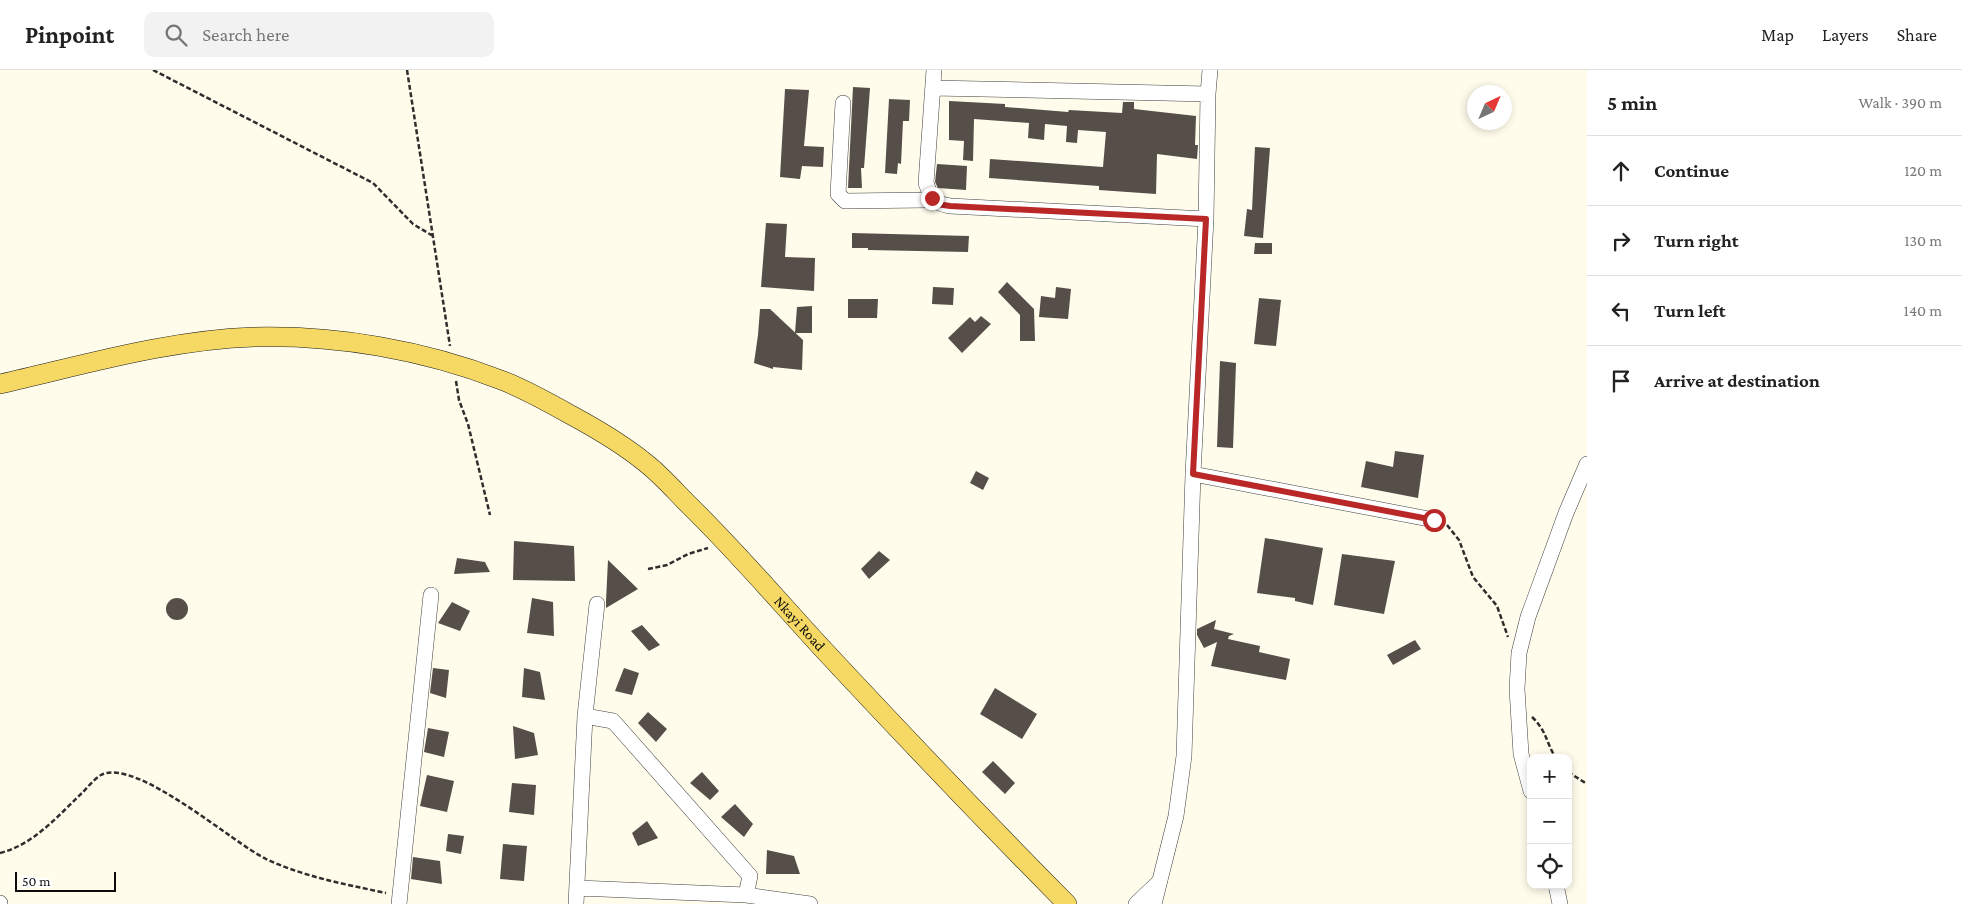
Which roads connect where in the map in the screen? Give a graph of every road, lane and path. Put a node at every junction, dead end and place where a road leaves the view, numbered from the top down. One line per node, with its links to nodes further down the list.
1 (153, 70): 10 (path)
2 (407, 70): 10 (path)
3 (934, 70): 5 (street)
4 (1210, 70): 6 (street)
5 (933, 88): 6 (street); 8 (street)
6 (1208, 94): 9 (street)
7 (843, 103): 8 (street)
8 (932, 198): 9 (street)
9 (1206, 219): 14 (street)
10 (433, 236): 11 (path)
11 (453, 363): 12 (main road, Nkayi Road); 15 (path); 17 (main road, Nkayi Road)
12 (0, 384)
13 (1587, 464): 21 (street)
14 (1193, 474): 16 (street); 29 (street)
15 (490, 515)
16 (1434, 520): 21 (path)
17 (726, 542): 18 (path); 36 (main road, Nkayi Road)
18 (648, 569)
19 (431, 596): 33 (street)
20 (597, 604): 23 (street)
21 (1519, 653): 22 (street)
22 (1519, 703): 24 (path); 26 (street)
23 (585, 716): 30 (street); 32 (street)
24 (1554, 754)
25 (1572, 775): 27 (path)
26 (1527, 776)
27 (1587, 784)
28 (0, 853): 33 (path)
29 (1160, 882): 37 (street); 38 (street)
30 (578, 888): 32 (street); 34 (street)
31 (1557, 889): 39 (street)
32 (746, 895): 35 (street)
33 (399, 900)
34 (576, 904)
35 (810, 904)
36 (1068, 904)
37 (1136, 904)
38 (1154, 904)
39 (1560, 904)

